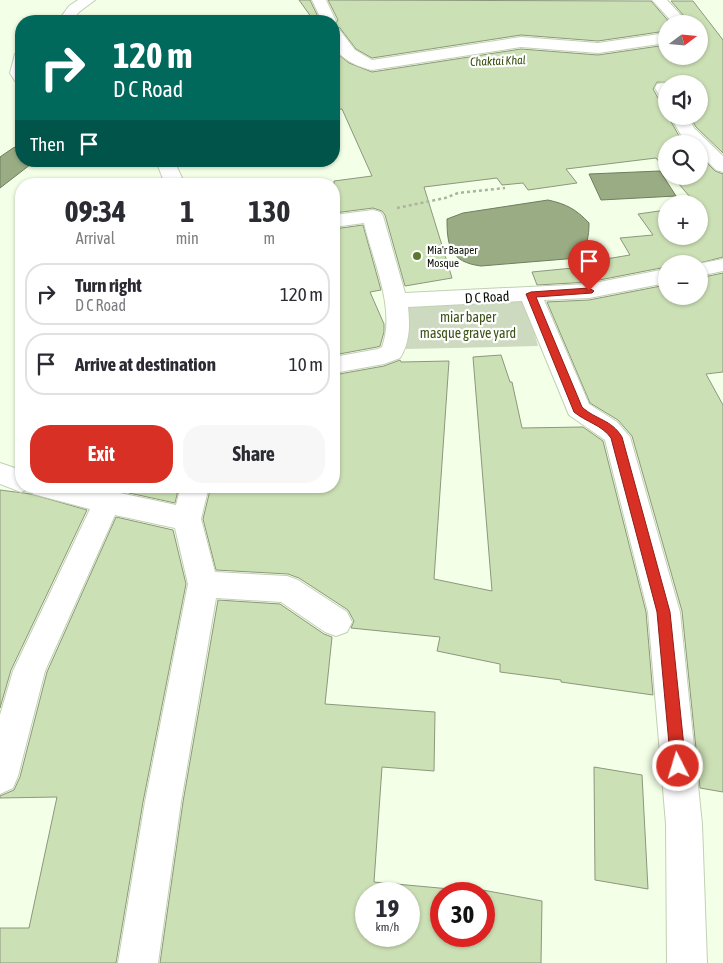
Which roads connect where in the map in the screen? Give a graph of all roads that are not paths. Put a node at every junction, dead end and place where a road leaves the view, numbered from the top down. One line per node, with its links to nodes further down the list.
1 (88, 0): 4 (street)
2 (319, 0): 5 (street)
3 (659, 0): 6 (street)
4 (70, 15)
5 (326, 15)
6 (673, 15)
7 (658, 39): 8 (street)
8 (340, 44)
9 (684, 125): 10 (street)
10 (723, 166)
11 (340, 221): 16 (street)
12 (723, 265): 13 (street)
13 (708, 268)
14 (658, 278): 15 (street, D C Road)
15 (531, 294): 16 (street, D C Road); 28 (street)
16 (396, 301): 17 (street)
17 (340, 364)
18 (0, 473): 19 (street)
19 (15, 478)
20 (71, 493): 22 (street)
21 (193, 493): 23 (street)
22 (107, 502): 23 (street); 26 (street)
23 (187, 518): 24 (street)
24 (203, 584): 25 (street); 27 (street)
25 (336, 622)
26 (0, 776)
27 (138, 963)
28 (687, 963)

